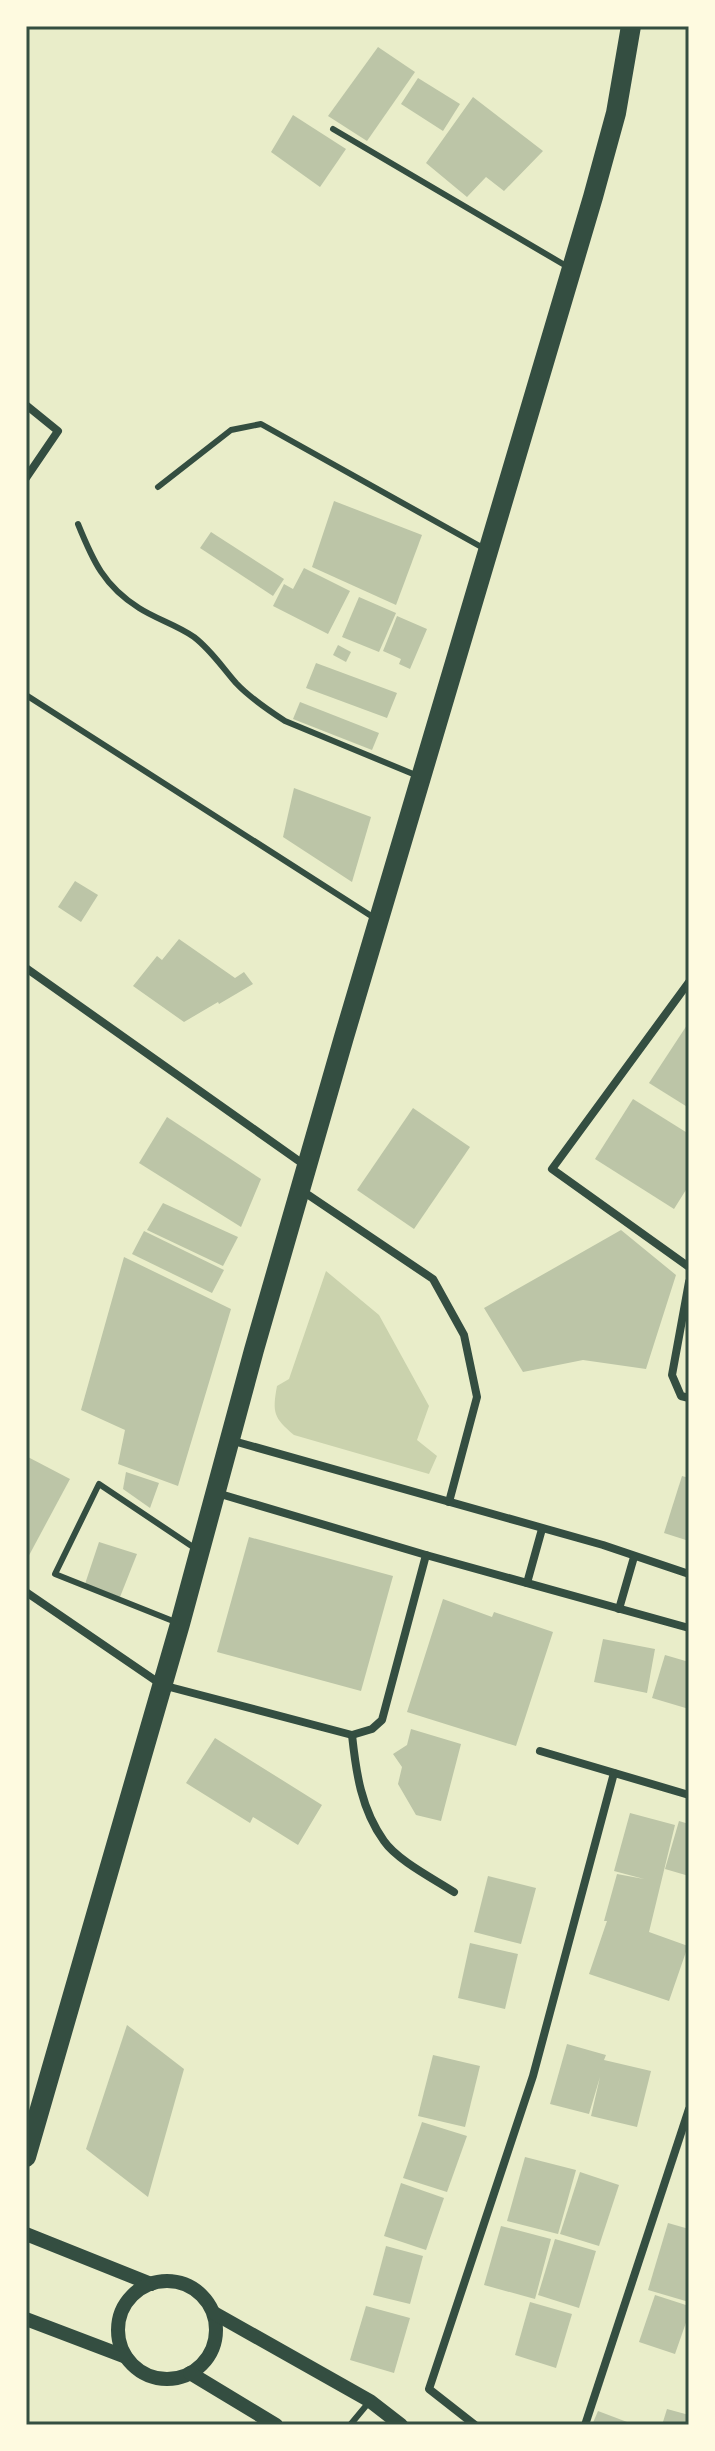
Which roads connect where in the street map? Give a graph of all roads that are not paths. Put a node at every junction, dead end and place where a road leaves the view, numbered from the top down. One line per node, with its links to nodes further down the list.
1 (631, 26): 3 (main road)
2 (333, 129): 3 (lane)
3 (571, 269): 8 (main road)
4 (26, 405): 5 (street)
5 (26, 478)
6 (158, 487): 8 (lane)
7 (78, 524): 10 (lane)
8 (488, 551): 10 (main road)
9 (26, 695): 11 (lane)
10 (422, 778): 11 (main road)
11 (379, 921): 14 (main road)
12 (26, 968): 14 (street)
13 (689, 982): 16 (street)
14 (307, 1167): 15 (main road)
15 (301, 1190): 19 (main road); 21 (street)
16 (689, 1267)
17 (689, 1282): 18 (street)
18 (689, 1398)
19 (230, 1440): 20 (main road); 21 (street)
20 (215, 1493): 23 (main road); 24 (street)
21 (449, 1502): 22 (street)
22 (542, 1529): 25 (street); 27 (street)
23 (199, 1551): 30 (main road); 30 (lane)
24 (426, 1555): 27 (street); 33 (street)
25 (634, 1557): 26 (street); 29 (street)
26 (689, 1574)
27 (527, 1583): 29 (street)
28 (26, 1592): 32 (street)
29 (619, 1609): 31 (street)
30 (180, 1624): 32 (main road)
31 (689, 1628)
32 (162, 1685): 33 (street); 39 (main road)
33 (352, 1735): 37 (street)
34 (540, 1751): 35 (street)
35 (614, 1773): 36 (street); 50 (street)
36 (689, 1795)
37 (454, 1892)
38 (689, 2109): 51 (street)
39 (26, 2157)
40 (26, 2234): 41 (street)
41 (151, 2284): 42 (street); 44 (street)
42 (214, 2313): 45 (street); 46 (street)
43 (26, 2319): 44 (street)
44 (126, 2357): 45 (street)
45 (190, 2373): 47 (street)
46 (370, 2401): 48 (lane); 49 (street)
47 (276, 2425)
48 (350, 2425)
49 (401, 2425)
50 (475, 2425)
51 (585, 2425)

